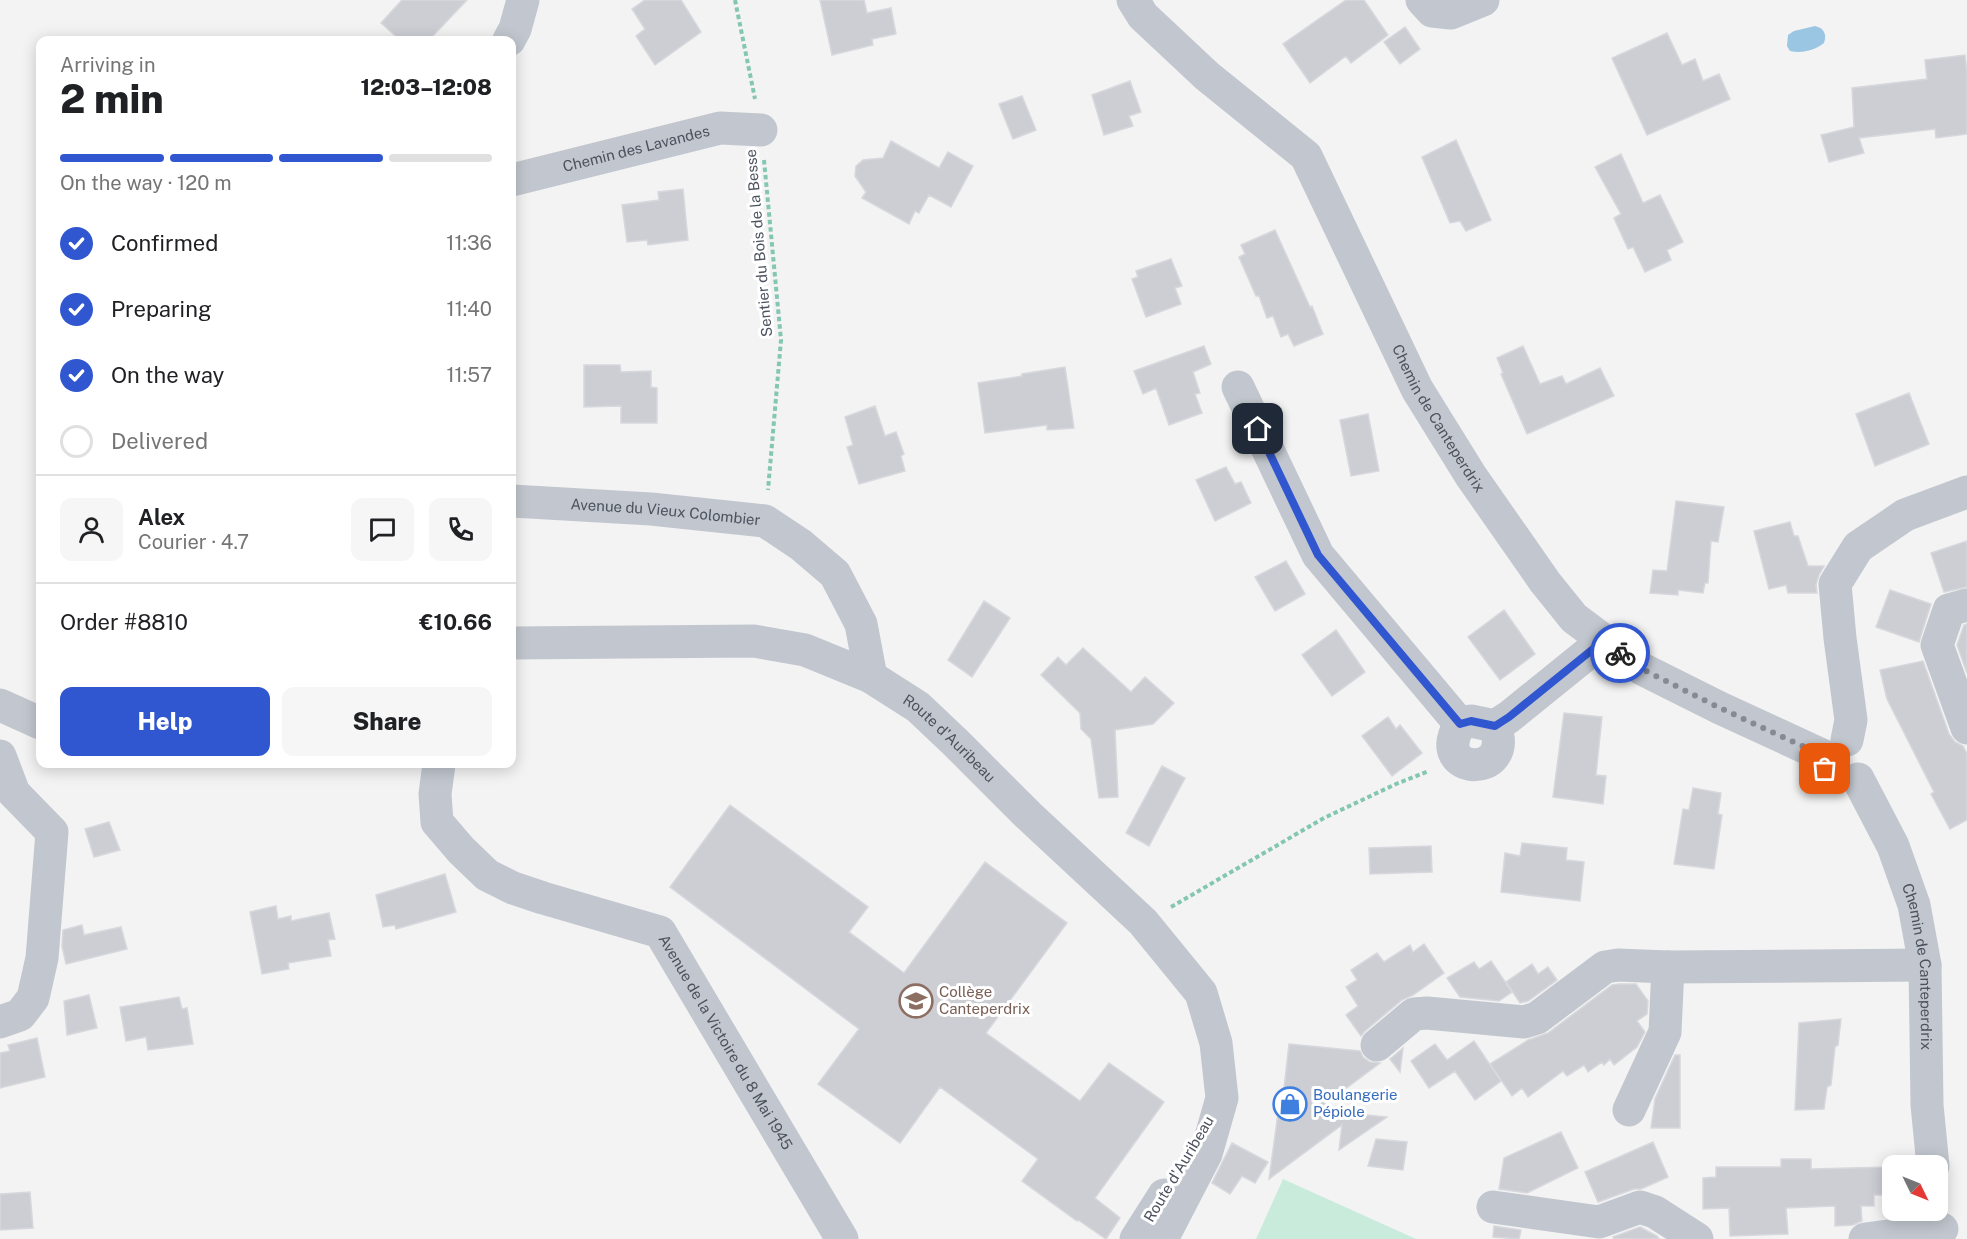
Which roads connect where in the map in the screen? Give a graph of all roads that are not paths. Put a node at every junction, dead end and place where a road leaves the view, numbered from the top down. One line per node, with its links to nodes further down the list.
1 (523, 0): 5 (street)
2 (1133, 0): 12 (street, Chemin de Canteperdrix)
3 (1422, 0): 4 (street)
4 (1483, 0)
5 (511, 36)
6 (761, 130): 7 (street, Chemin des Lavandes)
7 (516, 179)
8 (1238, 387): 19 (street)
9 (1967, 492): 20 (street)
10 (516, 501): 14 (street, Avenue du Vieux Colombier)
11 (1967, 605): 18 (street)
12 (1603, 641): 17 (street); 20 (street, Chemin de Canteperdrix)
13 (516, 643): 14 (street, Route d'Auribeau)
14 (871, 677): 27 (street, Route d'Auribeau)
15 (0, 705): 16 (street)
16 (36, 721)
17 (1495, 726): 19 (street); 19 (street)
18 (1967, 729)
19 (1457, 740)
20 (1835, 748): 23 (street, Chemin de Canteperdrix)
21 (0, 756): 25 (street)
22 (438, 768): 32 (street, Avenue de la Victoire du 8 Mai 1945)
23 (1925, 964): 24 (street); 29 (street, Chemin de Canteperdrix)
24 (1668, 967): 26 (street); 28 (street)
25 (0, 1022)
26 (1377, 1045)
27 (1222, 1098): 33 (street, Route d'Auribeau); 34 (street, Route d'Auribeau)
28 (1629, 1110)
29 (1932, 1155)
30 (1493, 1207): 35 (street)
31 (1941, 1224): 36 (street)
32 (842, 1239)
33 (1136, 1239)
34 (1162, 1239)
35 (1697, 1239)
36 (1864, 1239)

